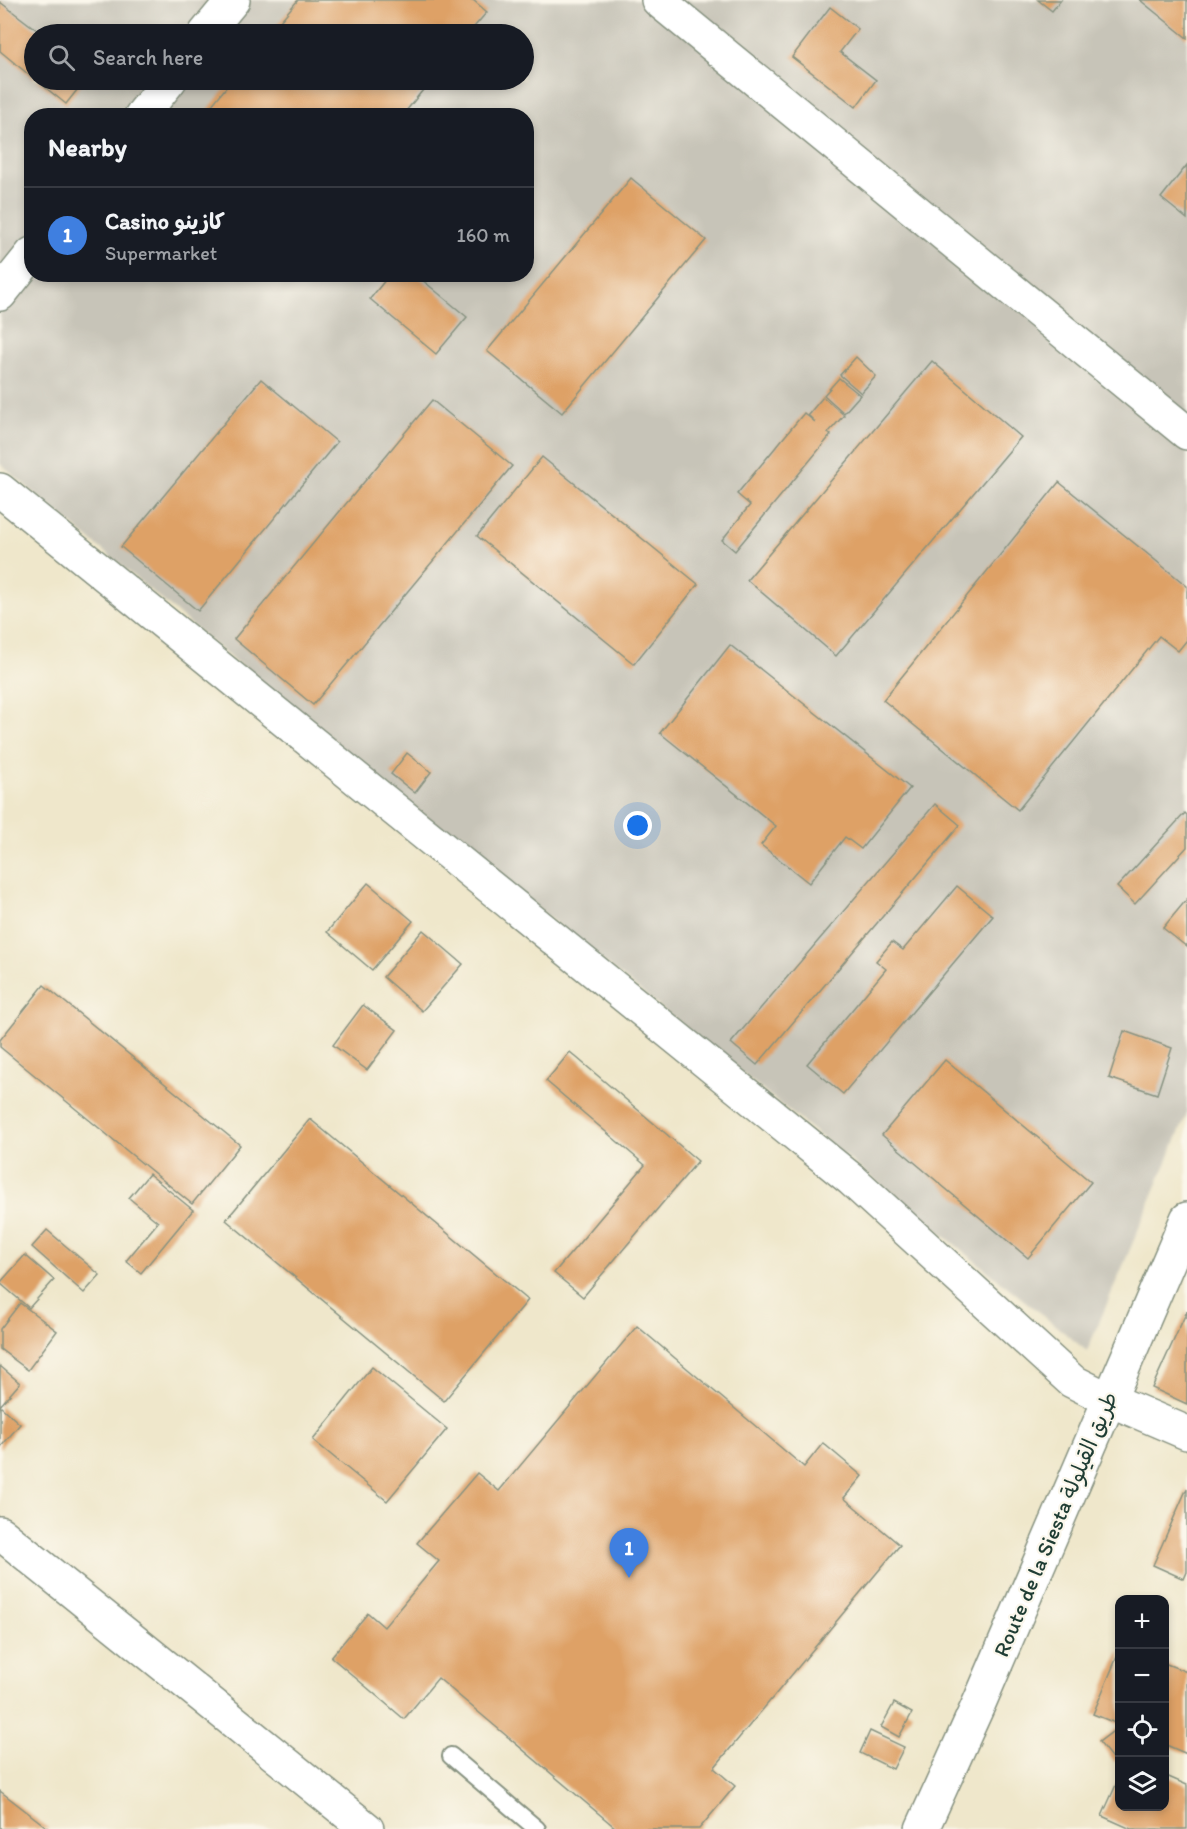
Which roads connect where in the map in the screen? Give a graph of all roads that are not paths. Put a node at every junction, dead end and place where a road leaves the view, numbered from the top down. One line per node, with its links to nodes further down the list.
1 (233, 0): 3 (street)
2 (658, 0): 8 (street)
3 (213, 24)
4 (162, 90): 5 (street)
5 (147, 108)
6 (24, 264): 7 (street)
7 (0, 294)
8 (1187, 433)
9 (0, 490): 11 (street)
10 (1187, 1219): 11 (street, Route de la Siesta طريق القيلولة)
11 (1108, 1399): 12 (street); 17 (street, Route de la Siesta طريق القيلولة)
12 (1187, 1433)
13 (0, 1533): 15 (street)
14 (451, 1756): 16 (lane)
15 (366, 1829)
16 (537, 1829)
17 (922, 1829)

